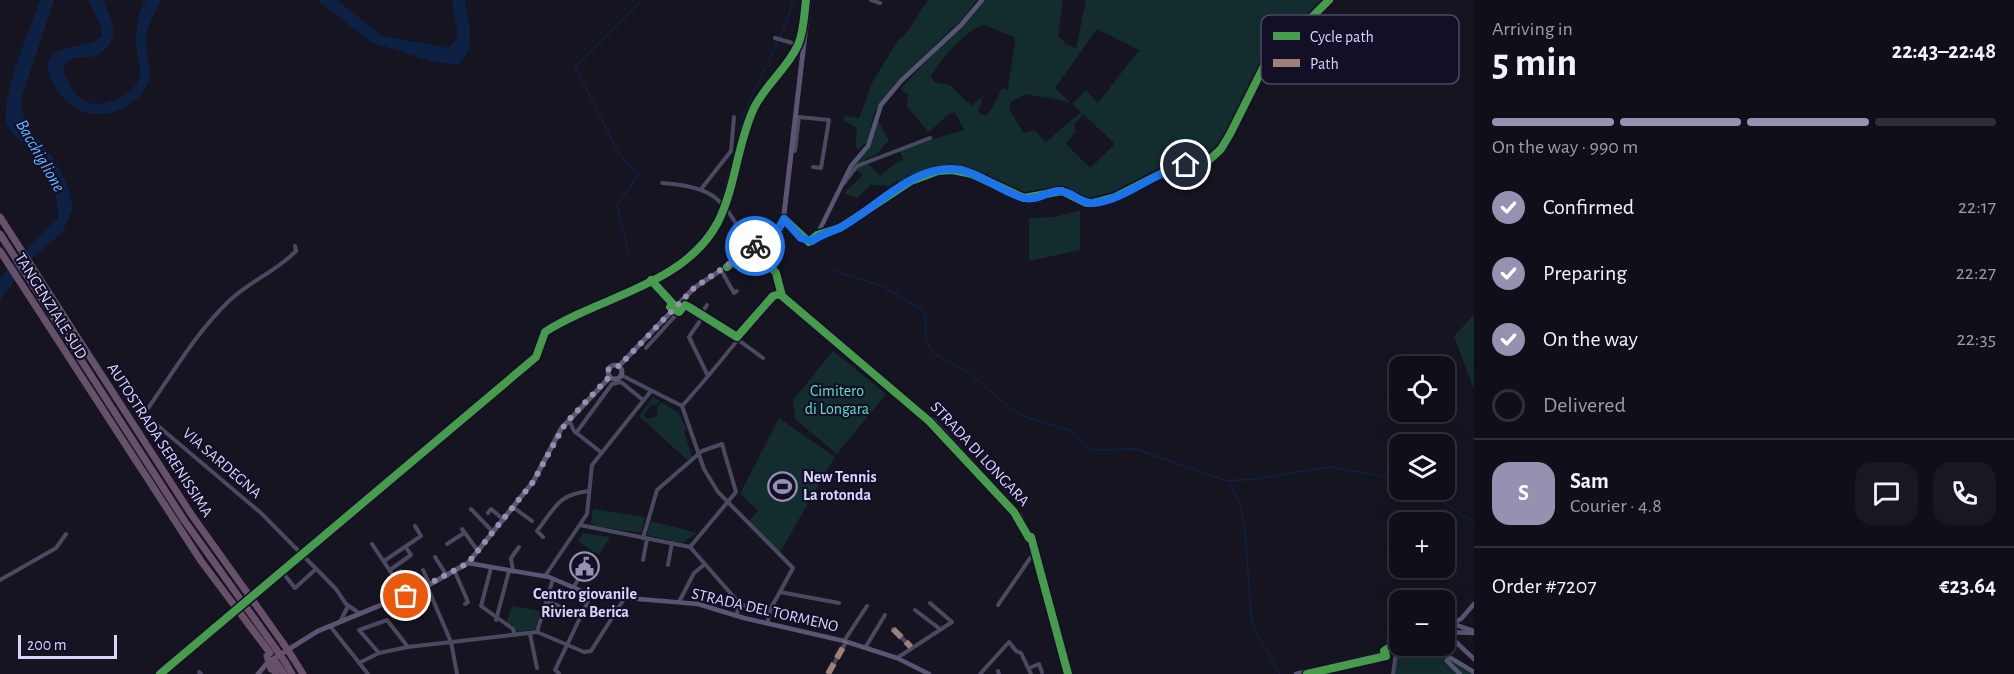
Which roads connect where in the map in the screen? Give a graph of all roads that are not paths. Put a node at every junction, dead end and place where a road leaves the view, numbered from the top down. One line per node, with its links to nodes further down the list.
1 (809, 0): 8 (main road)
2 (872, 0): 5 (street)
3 (982, 0): 17 (street)
4 (1329, 0): 6 (street)
5 (880, 3)
6 (1314, 15)
7 (776, 38): 8 (street)
8 (803, 46): 11 (main road)
9 (1261, 72): 23 (street)
10 (735, 117): 18 (street)
11 (797, 117): 13 (street); 14 (street); 21 (main road)
12 (930, 138): 17 (street)
13 (795, 151)
14 (813, 167)
15 (732, 169): 19 (street)
16 (662, 183): 18 (street)
17 (844, 183): 23 (street)
18 (702, 188): 19 (street)
19 (723, 203): 25 (street)
20 (0, 217): 158 (highway, AUTOSTRADA SERENISSIMA, bridge)
21 (784, 219): 23 (street); 25 (main road)
22 (0, 234): 147 (highway, AUTOSTRADA SERENISSIMA)
23 (817, 235)
24 (295, 246): 81 (street, VIA SARDEGNA)
25 (753, 248): 28 (main road); 32 (street)
26 (0, 251): 27 (highway, TANGENZIALE SUD)
27 (4, 262): 147 (highway, TANGENZIALE SUD)
28 (721, 270): 30 (street); 33 (main road)
29 (732, 278): 30 (street)
30 (726, 280): 31 (street)
31 (737, 291)
32 (780, 294): 38 (street); 73 (street, STRADA DI LONGARA)
33 (686, 295): 34 (main road); 36 (street)
34 (677, 304): 36 (street); 41 (main road)
35 (707, 305): 37 (street)
36 (687, 306): 37 (street); 39 (street)
37 (702, 315): 38 (street); 44 (street)
38 (737, 338): 40 (street); 44 (street)
39 (646, 348)
40 (763, 358)
41 (619, 366): 42 (main road); 43 (main road)
42 (621, 375): 43 (main road); 45 (street)
43 (610, 376): 48 (main road)
44 (708, 376): 47 (street)
45 (651, 391): 46 (street); 47 (street)
46 (643, 400): 50 (street); 51 (street)
47 (682, 406): 52 (street)
48 (569, 419): 49 (main road); 50 (street)
49 (561, 429): 50 (street); 55 (main road)
50 (575, 432): 51 (street)
51 (602, 453): 53 (street)
52 (699, 453): 54 (street); 54 (street); 65 (street)
53 (589, 491): 60 (street); 64 (street)
54 (727, 503): 70 (street); 98 (street)
55 (514, 508): 58 (main road); 59 (street)
56 (471, 509): 62 (street)
57 (488, 513): 58 (street)
58 (504, 520): 62 (main road)
59 (532, 521)
60 (580, 525): 65 (street); 93 (street)
61 (415, 526): 76 (street)
62 (493, 532): 72 (main road)
63 (66, 534): 95 (street)
64 (543, 537)
65 (645, 538): 66 (street); 75 (street)
66 (672, 543): 70 (street); 80 (street)
67 (372, 544): 76 (street)
68 (447, 544): 72 (street)
69 (519, 547): 89 (street)
70 (690, 547): 79 (street)
71 (407, 549): 85 (street)
72 (478, 551): 77 (main road)
73 (1036, 554): 111 (street); 165 (street, STRADA DI LONGARA)
74 (435, 557): 78 (street)
75 (643, 560)
76 (384, 561): 85 (street)
77 (468, 563): 83 (street, STRADA DEL TORMENO); 88 (main road)
78 (440, 564): 82 (street); 92 (street)
79 (705, 564): 105 (street); 109 (street)
80 (668, 565)
81 (316, 568): 90 (street); 112 (street, VIA SARDEGNA)
82 (433, 568)
83 (491, 568): 89 (street, STRADA DEL TORMENO); 120 (street)
84 (586, 568): 97 (street)
85 (390, 570): 91 (street)
86 (423, 570): 96 (street)
87 (401, 571): 91 (street)
88 (455, 572): 92 (main road); 102 (street)
89 (511, 572): 93 (street, STRADA DEL TORMENO); 120 (street)
90 (283, 573)
91 (394, 575): 101 (street)
92 (447, 576): 96 (main road)
93 (545, 576): 94 (street, STRADA DEL TORMENO)
94 (553, 579): 97 (street, STRADA DEL TORMENO); 104 (street)
95 (0, 580)
96 (429, 586): 101 (main road); 136 (street)
97 (572, 589): 100 (street, STRADA DEL TORMENO)
98 (780, 592): 106 (street); 117 (street)
99 (471, 593): 102 (street)
100 (591, 595): 103 (street, STRADA DEL TORMENO); 138 (street)
101 (406, 596): 116 (main road)
102 (466, 596): 108 (street)
103 (624, 599): 105 (street, STRADA DEL TORMENO); 138 (street)
104 (545, 601): 114 (street); 130 (street)
105 (679, 602): 119 (street, STRADA DEL TORMENO)
106 (839, 603)
107 (930, 603): 129 (street)
108 (465, 604)
109 (740, 604): 117 (street); 119 (street)
110 (1474, 604): 121 (street)
111 (998, 605)
112 (346, 606): 116 (street, VIA SARDEGNA); 122 (street)
113 (867, 606): 135 (street)
114 (562, 607)
115 (915, 610): 129 (street)
116 (353, 614): 122 (main road)
117 (769, 614): 124 (street)
118 (885, 615): 141 (street)
119 (736, 616): 124 (street, STRADA DEL TORMENO)
120 (496, 620): 134 (street)
121 (1461, 620): 123 (street); 127 (street)
122 (340, 621): 126 (main road)
123 (1455, 622)
124 (767, 624): 135 (street, STRADA DEL TORMENO)
125 (1455, 625): 127 (street)
126 (330, 626): 147 (main road); 148 (street)
127 (1460, 626): 132 (street)
128 (893, 629): 140 (street)
129 (940, 629): 140 (street)
130 (537, 632): 133 (street); 138 (street)
131 (1455, 632): 132 (street)
132 (1474, 632)
133 (530, 634): 134 (street); 149 (street)
134 (515, 635): 136 (street)
135 (845, 641): 141 (street, STRADA DEL TORMENO); 161 (street, STRADA DEL TORMENO)
136 (451, 642): 139 (street); 160 (street)
137 (1455, 642): 146 (street)
138 (567, 645): 153 (street)
139 (408, 647): 143 (street); 143 (street)
140 (911, 647): 145 (street)
141 (865, 648): 145 (street, STRADA DEL TORMENO)
142 (1389, 650): 166 (street)
143 (379, 653): 148 (street)
144 (1396, 656): 167 (street)
145 (897, 658): 162 (street, STRADA DEL TORMENO)
146 (1474, 659)
147 (272, 663): 154 (main road); 155 (main road); 156 (highway); 157 (highway, AUTOSTRADA SERENISSIMA, bridge)
148 (359, 663): 159 (street)
149 (537, 668)
150 (1029, 668): 151 (street); 163 (street); 164 (street)
151 (1042, 672)
152 (1474, 672): 168 (street)
153 (559, 673)
154 (258, 674)
155 (263, 674)
156 (282, 674)
157 (292, 674)
158 (303, 674)
159 (368, 674)
160 (457, 674)
161 (828, 674)
162 (929, 674)
163 (980, 674)
164 (1031, 674)
165 (1068, 674)
166 (1296, 674)
167 (1393, 674)
168 (1460, 674)

